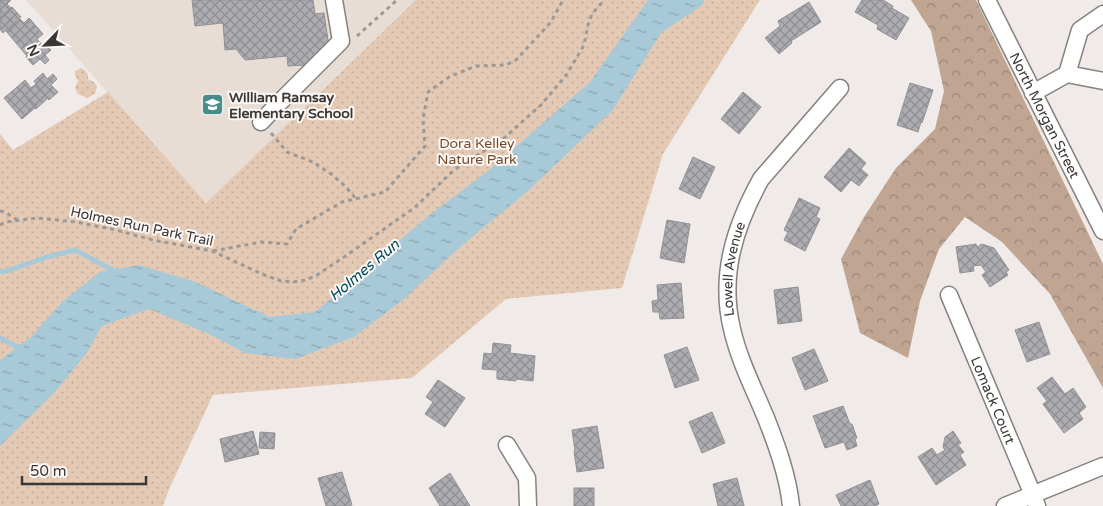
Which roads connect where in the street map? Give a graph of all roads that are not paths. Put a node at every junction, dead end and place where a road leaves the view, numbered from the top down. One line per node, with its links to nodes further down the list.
1 (334, 0): 8 (street)
2 (987, 0): 7 (street, North Morgan Street)
3 (1103, 14): 4 (street)
4 (1066, 74): 5 (street); 7 (street)
5 (1103, 81)
6 (840, 88): 15 (street, Lowell Avenue)
7 (1033, 93): 9 (street, North Morgan Street)
8 (262, 122)
9 (1103, 231)
10 (950, 295): 13 (street, Lomack Court)
11 (507, 445): 14 (street)
12 (1103, 466): 13 (street)
13 (1035, 500): 16 (street)
14 (528, 506)
15 (792, 506)
16 (1005, 506)

